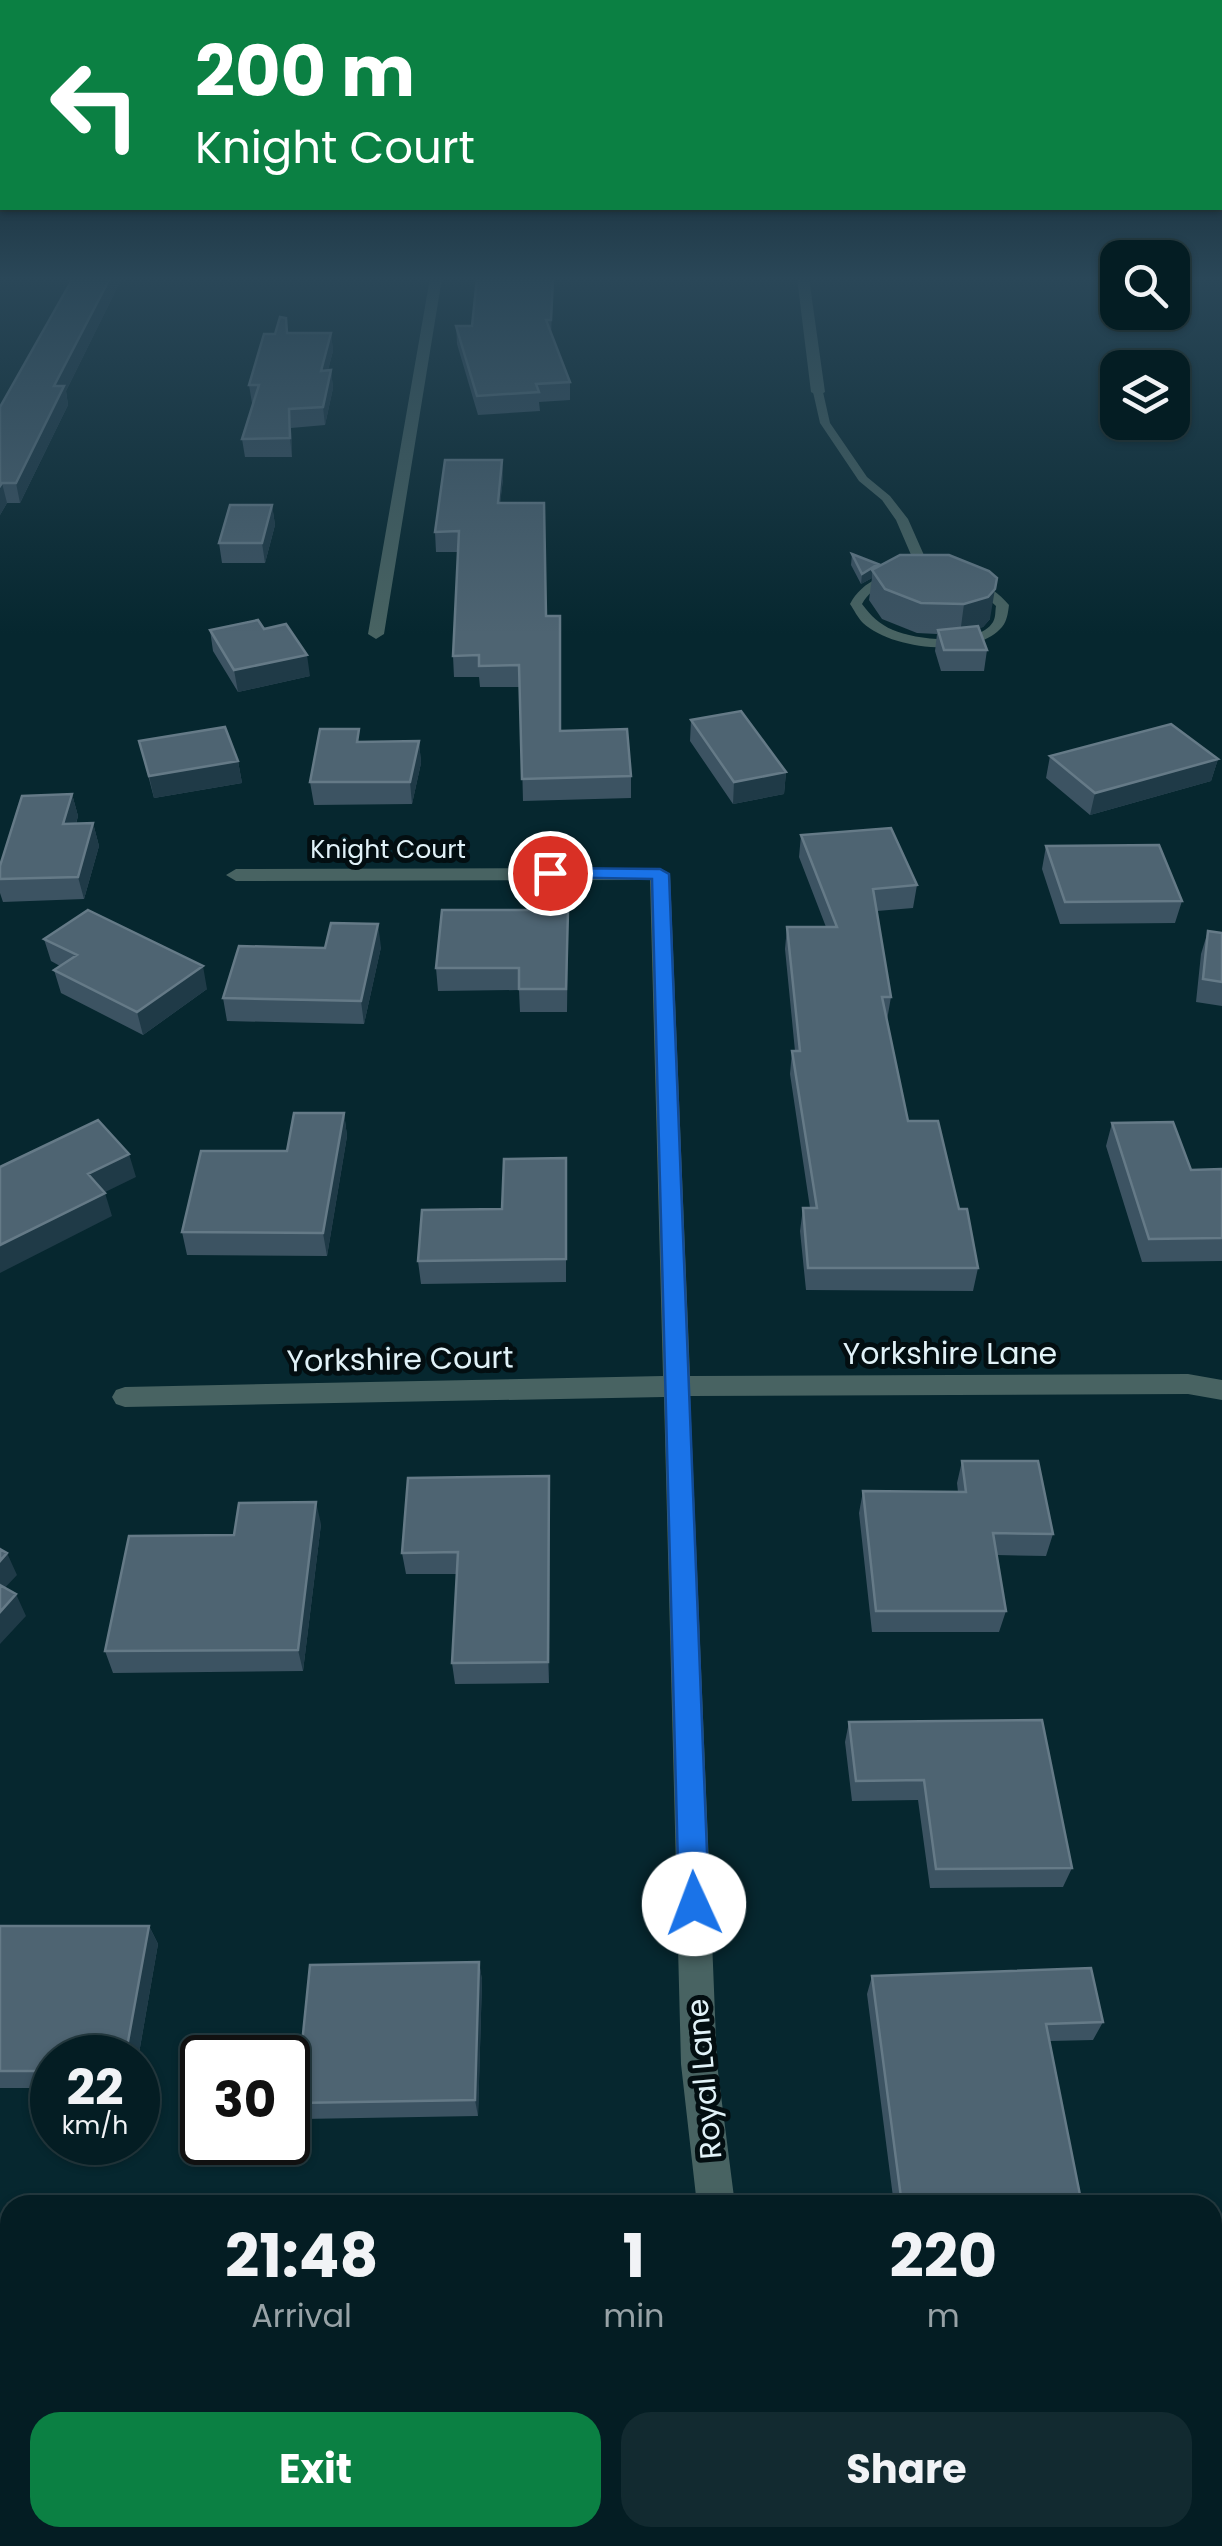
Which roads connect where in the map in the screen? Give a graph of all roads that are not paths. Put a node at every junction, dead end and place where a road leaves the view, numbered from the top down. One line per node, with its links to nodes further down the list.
1 (416, 397): 4 (street)
2 (819, 397): 3 (lane)
3 (926, 574): 3 (lane)
4 (376, 634)
5 (660, 874): 6 (street, Knight Court); 7 (street, Royal Lane)
6 (236, 875)
7 (677, 1386): 8 (street, Yorkshire Lane); 9 (street, Yorkshire Court); 10 (street, Royal Lane)
8 (1222, 1390)
9 (124, 1397)
10 (715, 2195)

